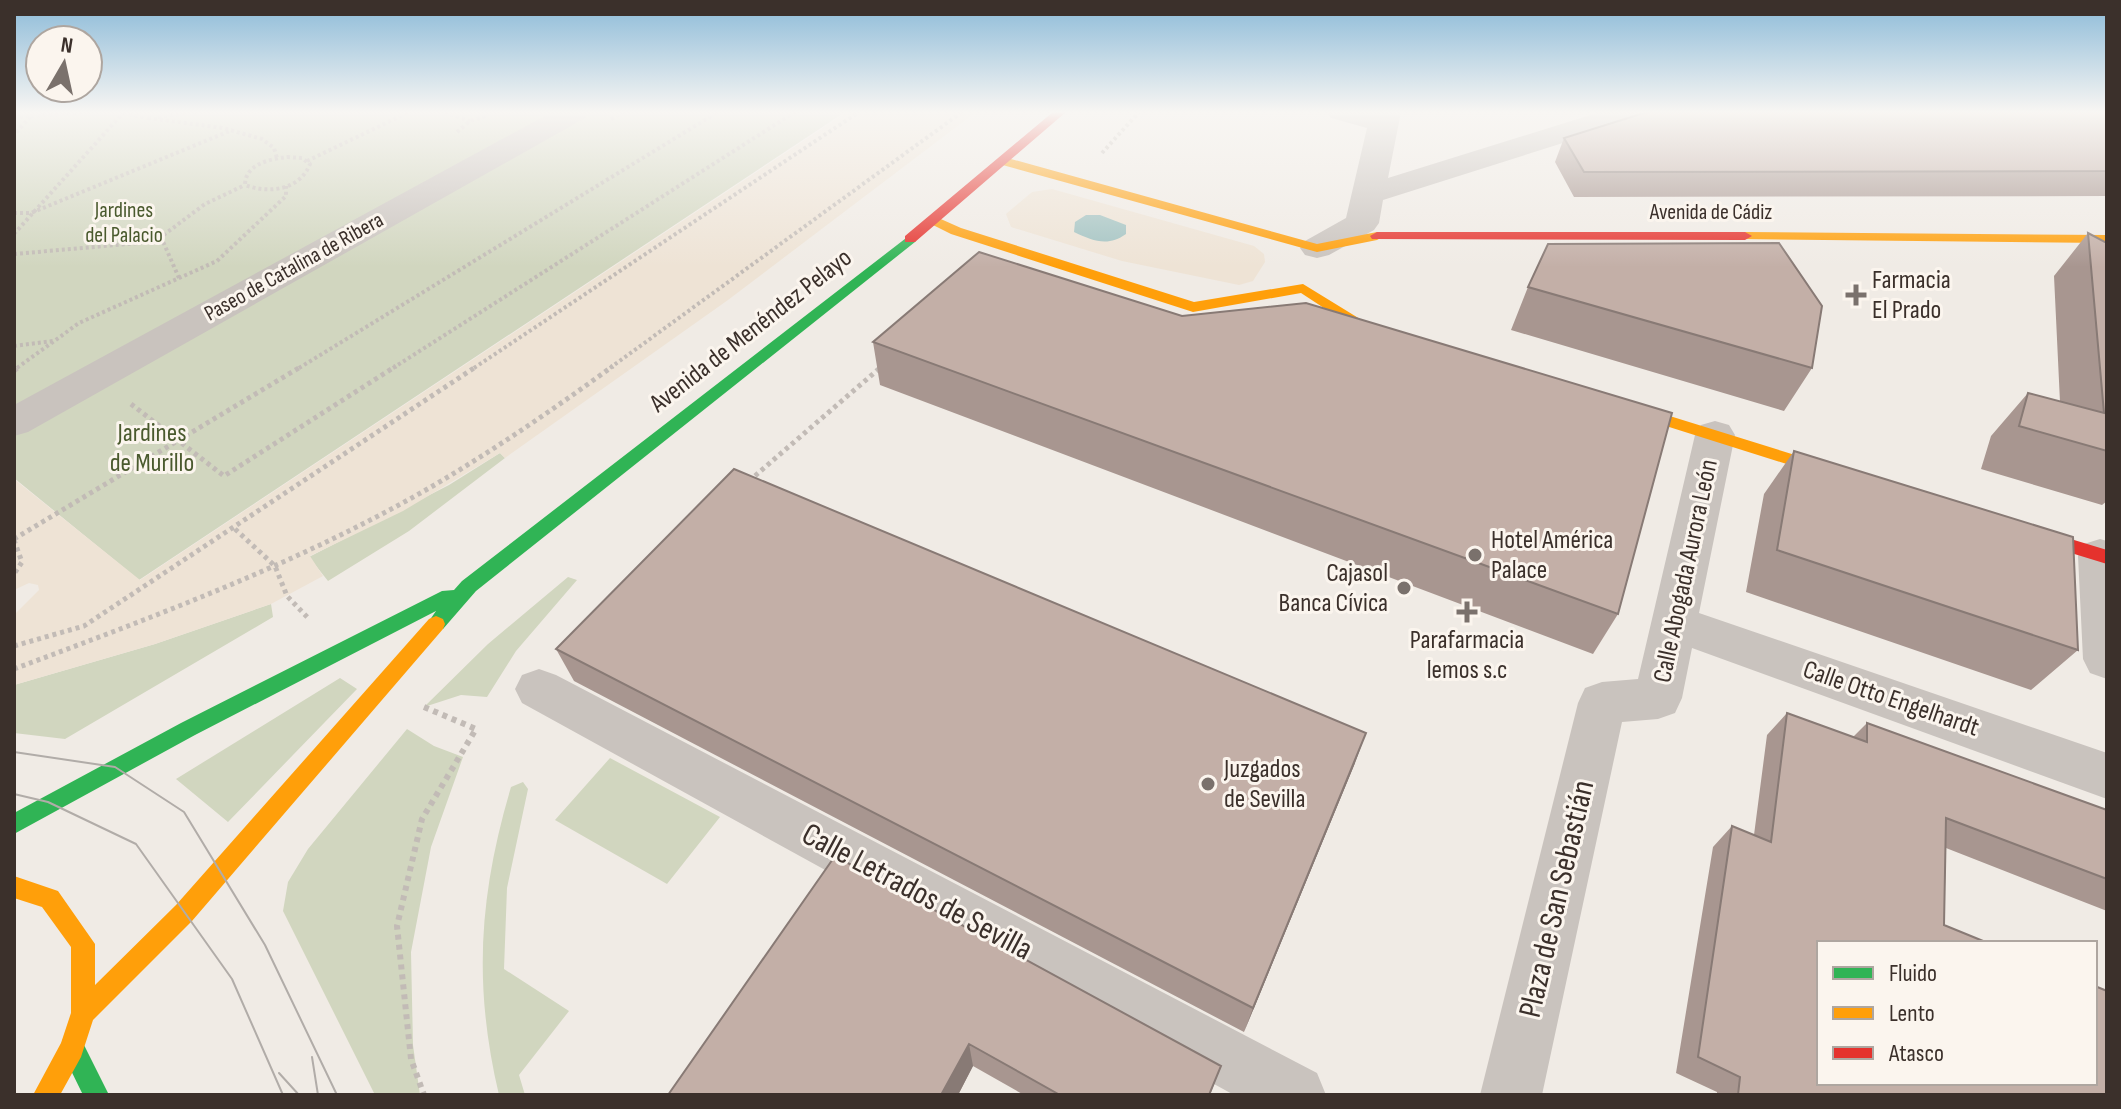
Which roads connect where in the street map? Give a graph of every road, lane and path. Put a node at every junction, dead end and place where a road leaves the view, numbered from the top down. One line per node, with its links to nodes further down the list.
1 (75, 164): 17 (path)
2 (150, 164): 17 (path)
3 (265, 164): 14 (path)
4 (310, 164): 15 (path)
5 (481, 164): 33 (street, Paseo de Catalina de Ribera)
6 (633, 164): 35 (path)
7 (714, 164): 35 (path)
8 (782, 164): 39 (path)
9 (896, 164): 42 (path)
10 (1001, 164): 19 (street, Avenida de Menéndez Pelayo)
11 (1013, 164): 24 (street)
12 (1374, 164): 16 (street)
13 (1455, 164): 16 (street)
14 (245, 185): 15 (path); 21 (path)
15 (286, 186): 25 (path)
16 (1367, 195): 24 (street)
17 (31, 213): 18 (path); 20 (path)
18 (14, 215)
19 (934, 220): 24 (street, Avenida de Cádiz); 44 (street, Avenida de Menéndez Pelayo)
20 (14, 234)
21 (161, 237): 23 (path); 25 (path)
22 (2107, 239): 24 (street, Avenida de Cádiz)
23 (14, 254)
24 (1310, 268): 27 (street)
25 (179, 278): 26 (path)
26 (54, 341): 28 (path); 30 (path)
27 (1415, 341)
28 (14, 346)
29 (893, 358): 37 (path)
30 (14, 371)
31 (1595, 397): 34 (street)
32 (124, 398): 35 (path)
33 (14, 422)
34 (1715, 435): 36 (street); 46 (street, Calle Abogada Aurora León)
35 (179, 442): 40 (path)
36 (1863, 482)
37 (737, 490)
38 (1996, 524): 41 (street)
39 (235, 529): 42 (path); 47 (path)
40 (14, 539): 43 (path)
41 (2103, 557): 48 (street)
42 (275, 566): 45 (path); 49 (path)
43 (14, 574)
44 (469, 586): 54 (street); 56 (street)
45 (294, 604)
46 (1675, 623): 51 (street, Calle Abogada Aurora León); 53 (street, Calle Otto Engelhardt)
47 (14, 646)
48 (2107, 659)
49 (14, 669)
50 (539, 689): 61 (street, Calle Letrados de Sevilla)
51 (1602, 703): 62 (street, Plaza de San Sebastián)
52 (424, 707): 60 (path)
53 (2107, 776)
54 (14, 824)
55 (14, 887): 56 (street)
56 (83, 1013): 57 (street)
57 (72, 1048): 58 (street); 59 (street)
58 (46, 1095)
59 (96, 1095)
60 (424, 1095)
61 (1295, 1095)
62 (1511, 1095)

